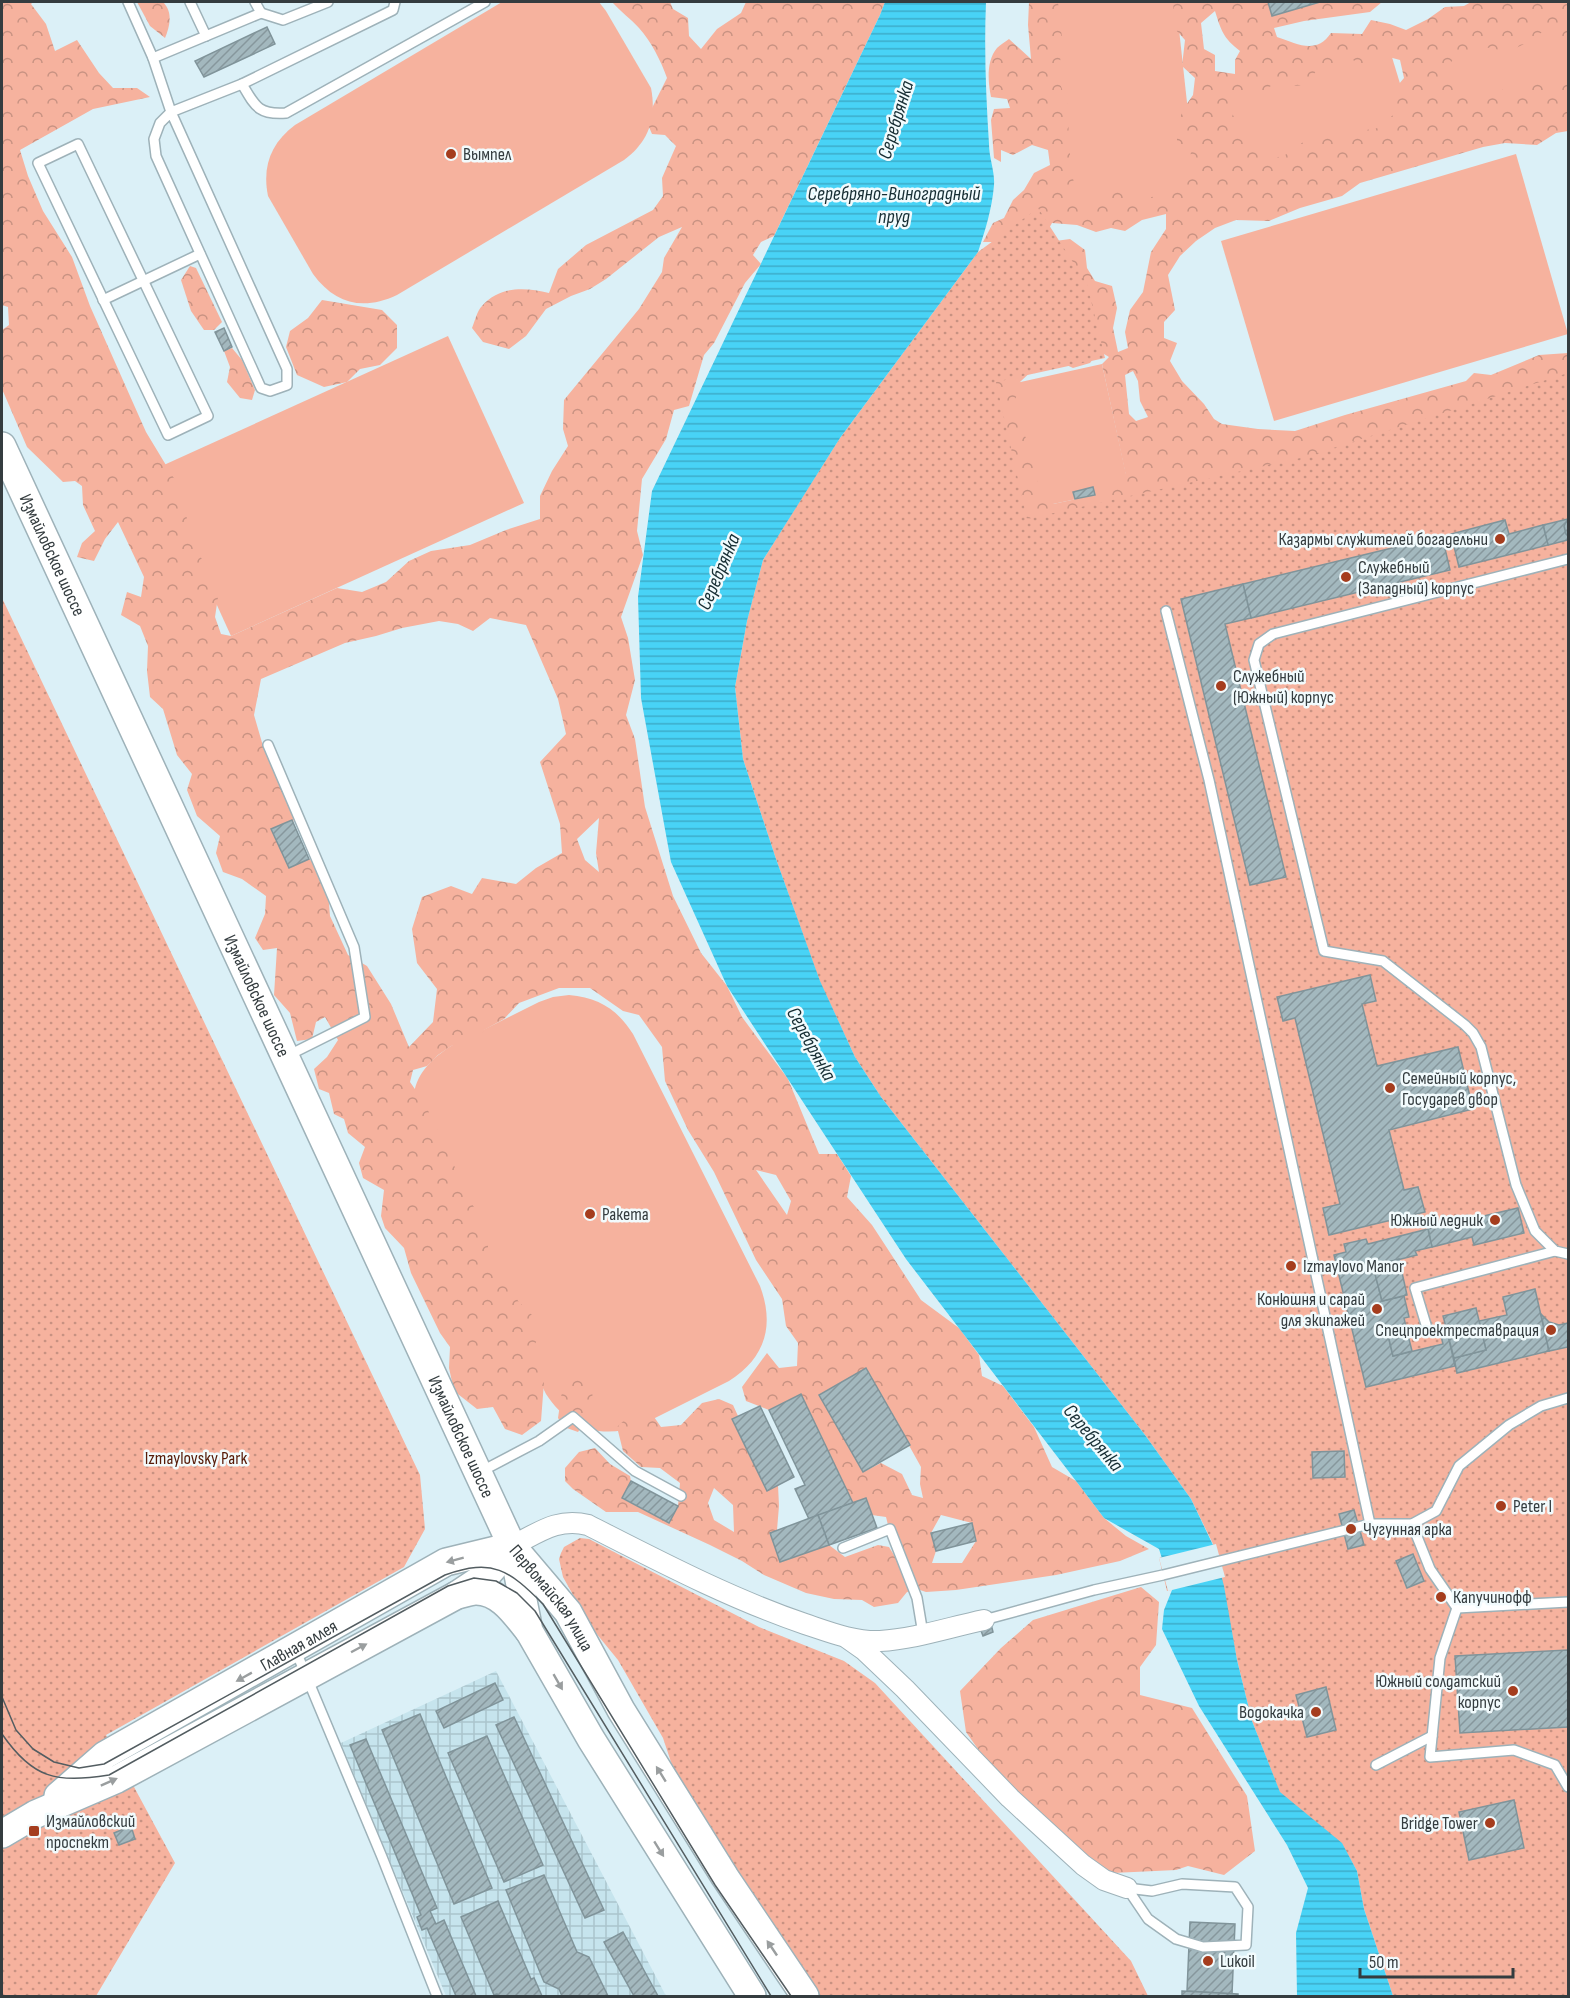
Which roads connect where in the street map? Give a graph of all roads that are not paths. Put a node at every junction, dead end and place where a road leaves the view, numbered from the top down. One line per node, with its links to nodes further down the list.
1 (128, 2): 9 (lane)
2 (190, 2): 8 (lane)
3 (255, 2): 7 (lane)
4 (328, 2): 7 (lane)
5 (395, 2): 10 (lane)
6 (485, 2): 10 (lane)
7 (261, 13): 8 (lane)
8 (206, 36): 9 (lane)
9 (153, 58): 11 (lane)
10 (242, 84): 11 (lane)
11 (171, 112): 12 (lane); 12 (lane)
12 (200, 254): 13 (lane)
13 (144, 281): 14 (lane); 14 (lane); 14 (lane)
14 (103, 300)
15 (2, 446): 19 (main road, Измайловское шоссе)
16 (1569, 560): 20 (lane)
17 (1166, 611): 26 (lane)
18 (268, 745): 19 (lane)
19 (285, 1057): 24 (main road, Измайловское шоссе)
20 (1555, 1251): 21 (lane); 22 (lane)
21 (1569, 1254)
22 (1426, 1328)
23 (1569, 1398): 27 (lane)
24 (477, 1473): 25 (lane); 28 (main road, Измайловское шоссе)
25 (681, 1496)
26 (1370, 1524): 27 (lane); 33 (lane)
27 (1412, 1524): 32 (lane)
28 (512, 1546): 30 (main road, Главная аллея); 34 (main road, Первомайская улица); 36 (street); 37 (main road, Главная аллея, one-way to 37); 47 (main road, Первомайская улица, one-way to 28)
29 (843, 1548): 35 (lane)
30 (457, 1595): 34 (main road, Главная аллея); 38 (main road, Главная аллея, one-way to 30)
31 (1569, 1602): 32 (lane)
32 (1457, 1608): 39 (lane)
33 (984, 1620): 35 (street)
34 (529, 1631): 46 (main road, Первомайская улица, one-way to 46)
35 (923, 1634): 36 (street)
36 (847, 1638): 44 (street)
37 (295, 1648): 38 (lane); 42 (main road, Главная аллея, one-way to 42)
38 (308, 1676): 42 (main road, Главная аллея, one-way to 38); 45 (lane)
39 (1432, 1737): 40 (lane); 41 (lane)
40 (1376, 1765)
41 (1569, 1787)
42 (36, 1814): 43 (main road, Главная аллея)
43 (2, 1834)
44 (1127, 1888): 44 (lane)
45 (437, 1996)
46 (752, 1996)
47 (805, 1996)

